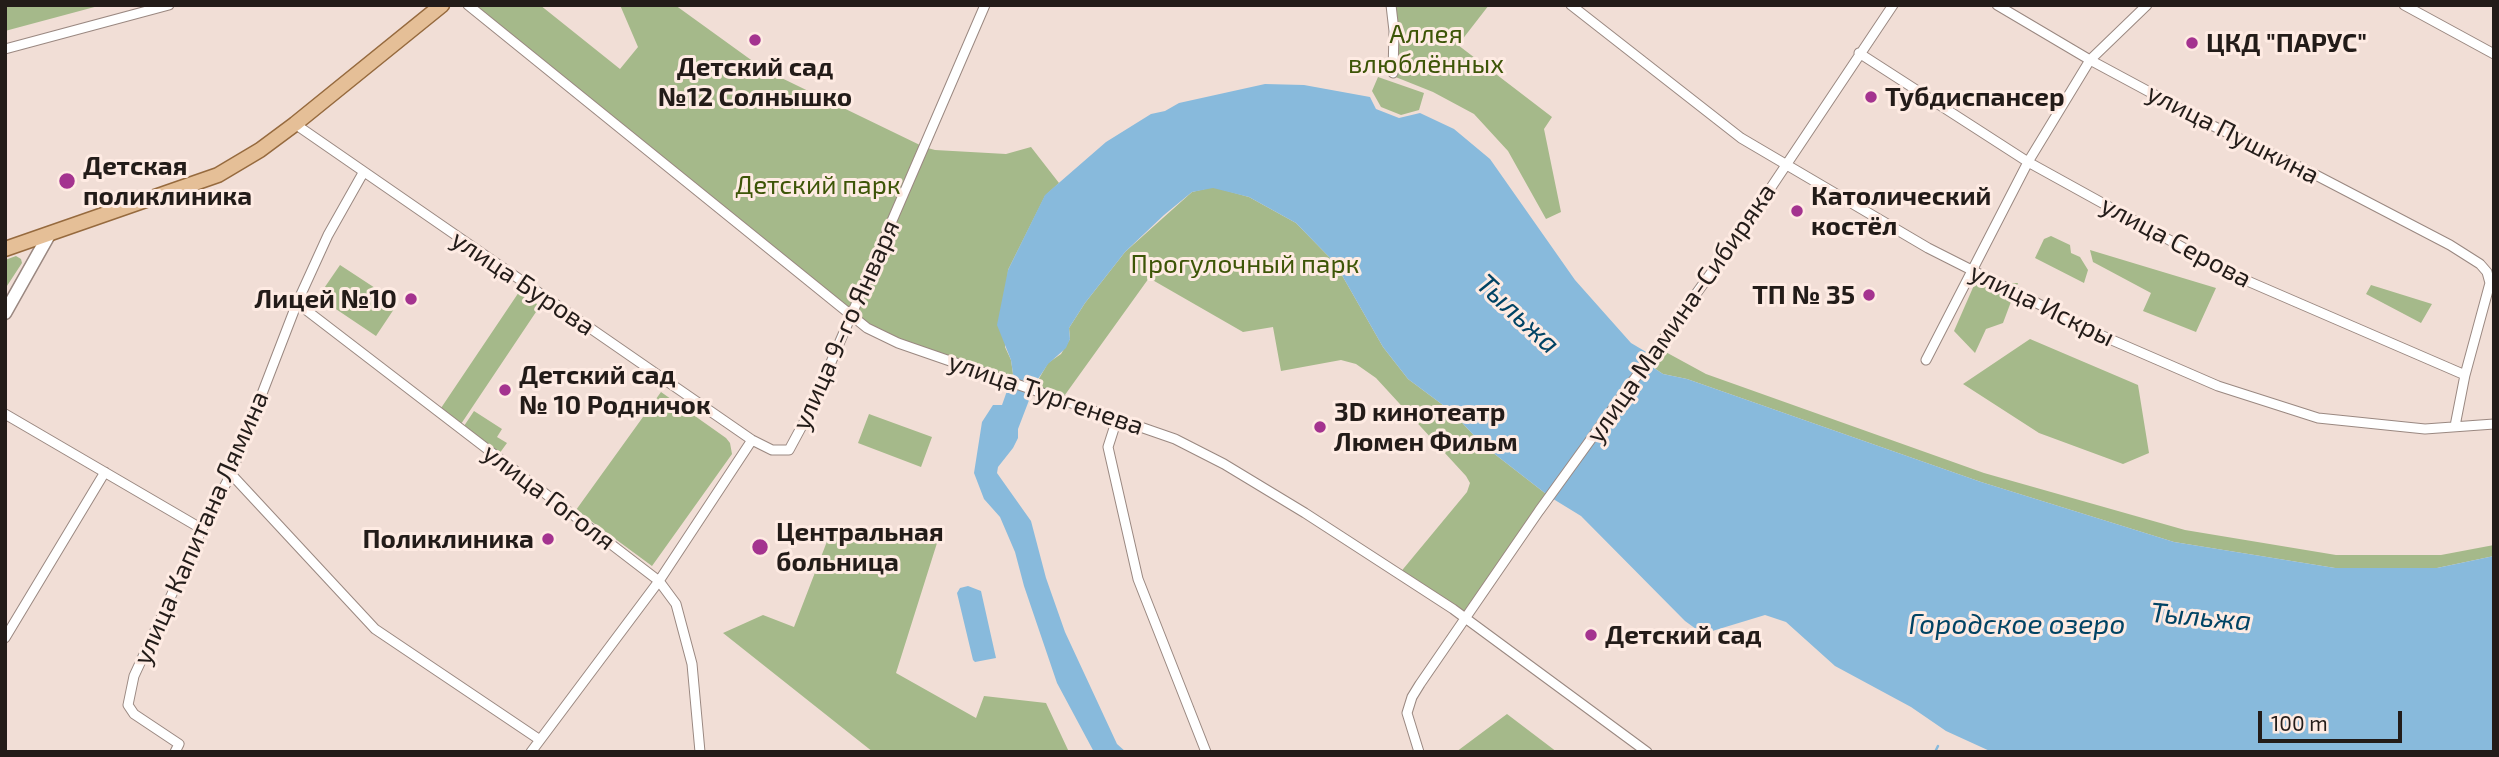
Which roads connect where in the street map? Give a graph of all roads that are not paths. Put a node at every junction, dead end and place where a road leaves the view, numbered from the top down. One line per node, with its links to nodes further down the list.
1 (169, 5): 11 (street)
2 (442, 5): 16 (main road)
3 (468, 5): 25 (street, улица Тургенева)
4 (985, 5): 25 (street, улица 9-го Января)
5 (1391, 5): 15 (street)
6 (1571, 5): 18 (street, улица Искры)
7 (1894, 5): 12 (street, улица Мамина-Сибиряка)
8 (1997, 5): 14 (street, улица Пушкина)
9 (2147, 5): 14 (street)
10 (2404, 5): 13 (street)
11 (5, 49)
12 (1859, 53): 17 (street, улица Серова); 18 (street, улица Мамина-Сибиряка)
13 (2494, 54)
14 (2090, 60): 17 (street); 27 (street, улица Пушкина)
15 (1393, 73)
16 (295, 124): 19 (street, улица Бурова); 20 (main road)
17 (2028, 162): 22 (street); 27 (street, улица Серова)
18 (1784, 165): 22 (street, улица Искры); 37 (street, улица Мамина-Сибиряка)
19 (363, 173): 23 (street, улица Капитана Лямина); 32 (street, улица Бурова)
20 (50, 233): 21 (main road); 24 (street)
21 (5, 249)
22 (1972, 271): 26 (street); 31 (street, улица Искры)
23 (298, 303): 34 (street, улица Капитана Лямина); 36 (street, улица Гоголя)
24 (5, 313)
25 (852, 317): 29 (street, улица Тургенева); 32 (street, улица 9-го Января)
26 (1926, 360)
27 (2465, 375): 31 (street)
28 (5, 414): 33 (street)
29 (1117, 419): 37 (street, улица Тургенева); 44 (street)
30 (2494, 424): 31 (street, улица Искры)
31 (2455, 426)
32 (752, 440): 36 (street, улица 9-го Января)
33 (105, 472): 35 (street); 38 (street)
34 (231, 474): 35 (street, улица Капитана Лямина); 39 (street)
35 (202, 529): 41 (street, улица Капитана Лямина)
36 (659, 580): 39 (street, улица 9-го Января); 43 (street, улица Гоголя)
37 (1466, 619): 40 (street, улица Тургенева); 45 (street, улица Мамина-Сибиряка)
38 (5, 638)
39 (540, 740): 42 (street, улица 9-го Января)
40 (1636, 748): 46 (street, улица Тургенева)
41 (176, 752)
42 (531, 752)
43 (700, 752)
44 (1206, 752)
45 (1419, 752)
46 (1647, 752)

